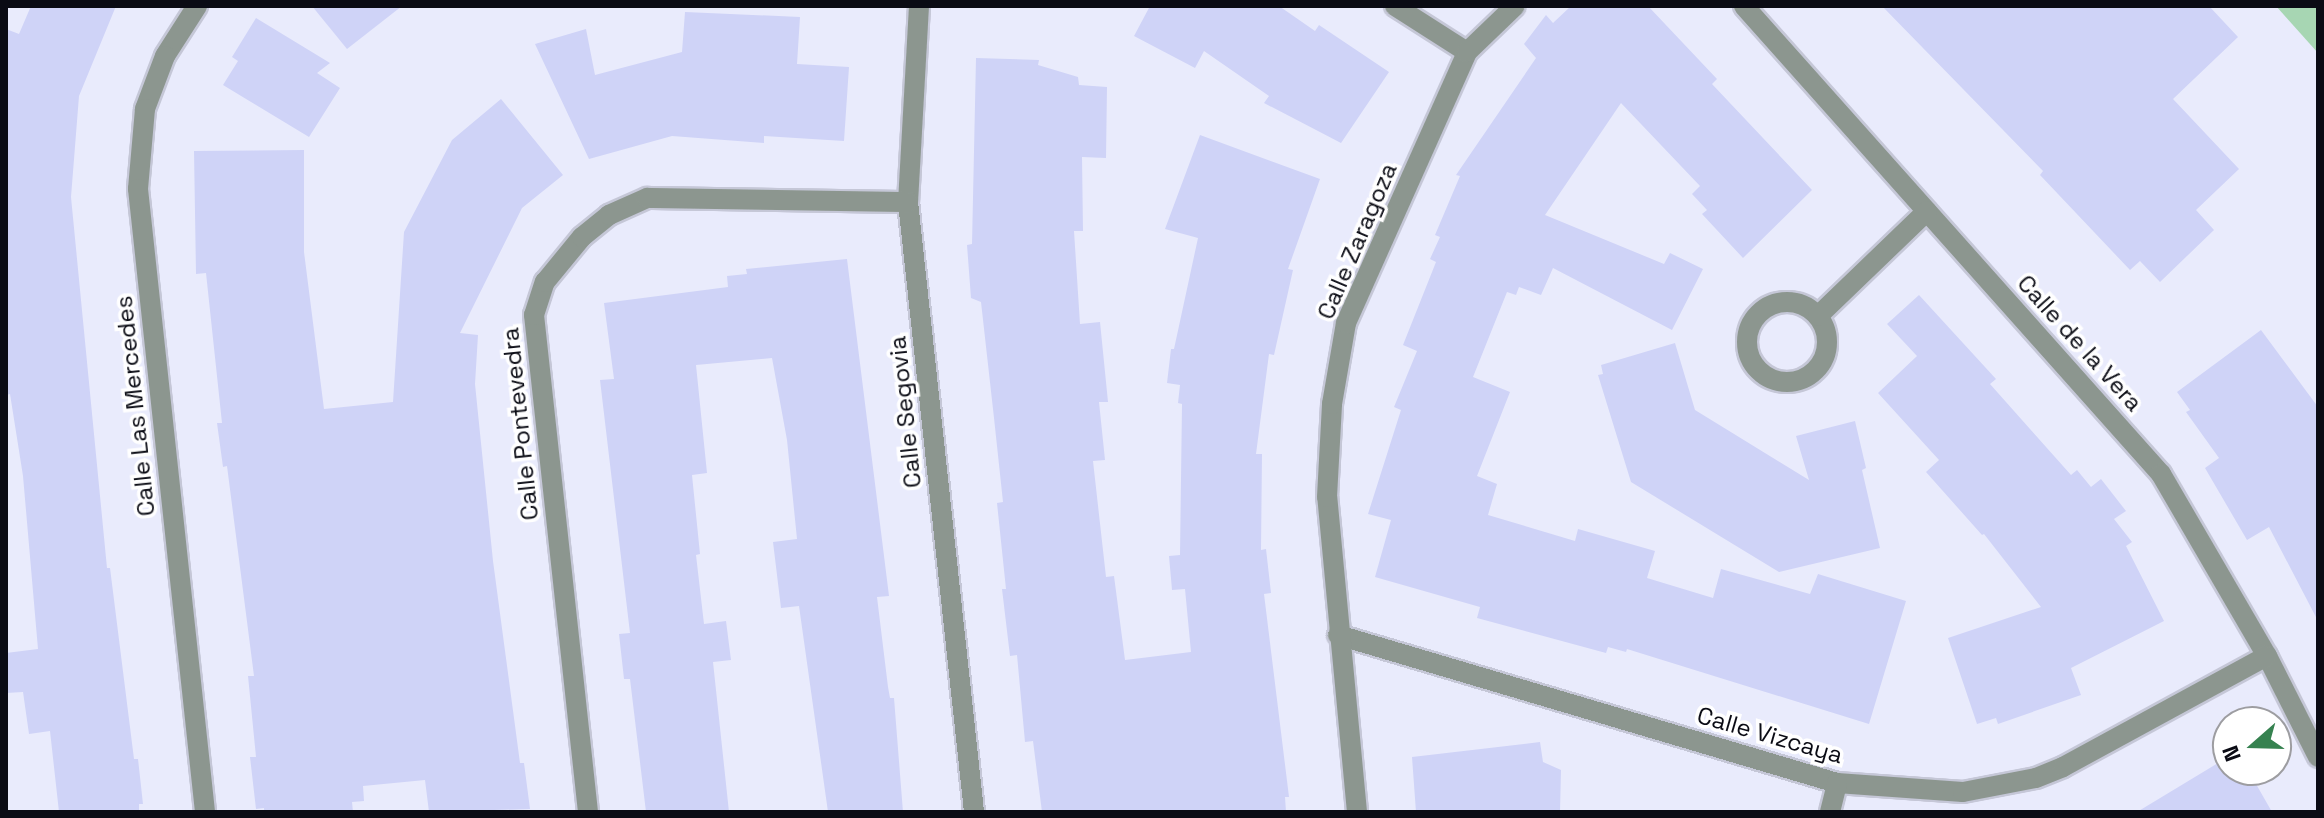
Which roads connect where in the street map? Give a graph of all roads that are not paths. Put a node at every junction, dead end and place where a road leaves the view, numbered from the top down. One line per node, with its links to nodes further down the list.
1 (197, 6): 14 (street, Calle Las Mercedes)
2 (919, 6): 7 (street, Calle Segovia)
3 (1395, 6): 6 (street)
4 (1515, 6): 6 (street, Calle Zaragoza)
5 (1744, 6): 8 (street, Calle de la Vera)
6 (1467, 52): 10 (street, Calle Zaragoza)
7 (908, 202): 15 (street, Calle Pontevedra); 16 (street, Calle Segovia)
8 (1927, 211): 9 (street); 11 (street, Calle de la Vera)
9 (1818, 316): 9 (street)
10 (1338, 635): 13 (street, Calle Vizcaya); 17 (street, Calle Zaragoza)
11 (2267, 656): 12 (street, Calle de la Vera); 13 (street, Calle Vizcaya)
12 (2318, 757)
13 (1837, 783): 18 (street)
14 (205, 812)
15 (588, 812)
16 (974, 812)
17 (1357, 812)
18 (1830, 812)

